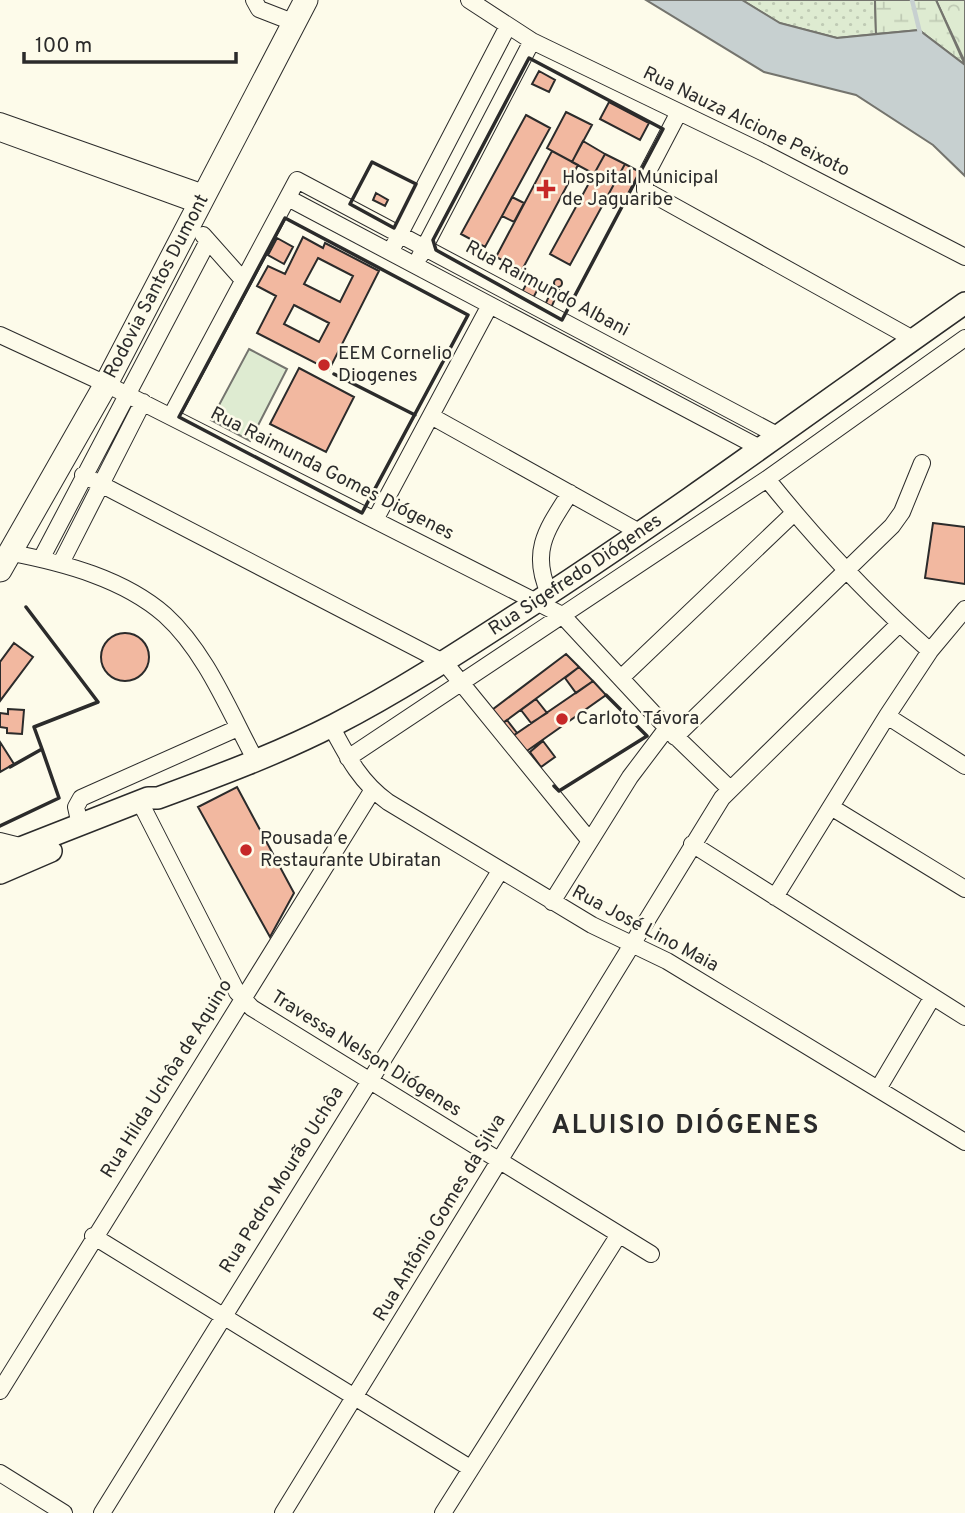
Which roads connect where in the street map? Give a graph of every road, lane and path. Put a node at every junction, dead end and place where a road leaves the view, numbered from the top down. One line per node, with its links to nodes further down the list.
1 (254, 0): 4 (street)
2 (306, 0): 4 (highway, Rodovia Santos Dumont)
3 (477, 2): 5 (street, Rua Nauza Alcione Peixoto)
4 (295, 23): 15 (highway, Rodovia Santos Dumont)
5 (508, 26): 6 (street, Rua Nauza Alcione Peixoto); 7 (street)
6 (531, 41): 8 (street, Rua Nauza Alcione Peixoto); 9 (street)
7 (470, 101): 9 (street); 12 (street)
8 (679, 112): 20 (street, Rua Nauza Alcione Peixoto); 28 (street)
9 (494, 114): 14 (street)
10 (0, 121): 15 (street)
11 (0, 133): 15 (street)
12 (424, 188): 14 (street); 16 (street)
13 (288, 198): 16 (street, Rua Raimundo Albani); 19 (street); 22 (street)
14 (449, 201): 18 (street)
15 (200, 208): 17 (street); 30 (highway, Rodovia Santos Dumont)
16 (399, 236): 18 (street, Rua Raimundo Albani); 19 (street)
17 (208, 241): 22 (street); 30 (street)
18 (424, 248): 21 (street); 25 (street, Rua Raimundo Albani)
19 (390, 253): 21 (street)
20 (965, 257)
21 (415, 266): 24 (street)
22 (243, 280): 34 (street)
23 (965, 303): 28 (main road, Rua Sigefredo Diógenes)
24 (490, 305): 29 (street); 35 (street)
25 (572, 327): 29 (street); 31 (street, Rua Raimundo Albani)
26 (0, 335): 30 (street, Rua Raimunda Gomes Diógenes)
27 (965, 338): 39 (street)
28 (913, 339): 36 (main road, Rua Sigefredo Diógenes)
29 (563, 344): 33 (street)
30 (116, 388): 32 (street, Rua Raimunda Gomes Diógenes); 38 (street); 46 (highway, Rodovia Santos Dumont)
31 (708, 399): 33 (street); 36 (street, Rua Raimundo Albani)
32 (143, 402): 34 (street, Rua Raimunda Gomes Diógenes); 40 (street)
33 (697, 414): 36 (street)
34 (171, 416): 43 (street, Rua Raimunda Gomes Diógenes)
35 (431, 416): 41 (street); 43 (street)
36 (769, 441): 44 (main road, Rua Sigefredo Diógenes)
37 (922, 463): 48 (street)
38 (83, 475): 40 (street); 45 (street)
39 (767, 479): 42 (street); 51 (street)
40 (101, 485): 47 (street); 54 (street)
41 (570, 493): 44 (street); 49 (street)
42 (794, 513): 48 (street); 55 (street)
43 (375, 520): 49 (street, Rua Raimunda Gomes Diógenes)
44 (641, 533): 49 (main road, Rua Sigefredo Diógenes)
45 (41, 559): 46 (street); 47 (street)
46 (6, 561)
47 (61, 563): 59 (street)
48 (847, 570): 52 (street); 60 (street)
49 (544, 597): 51 (street, Rua Raimunda Gomes Diógenes); 54 (main road, Rua Sigefredo Diógenes)
50 (965, 610): 53 (street)
51 (562, 615): 55 (street, Rua Raimunda Gomes Diógenes); 56 (street)
52 (899, 624): 53 (street); 64 (street, Rua Antônio Gomes da Silva)
53 (930, 651): 57 (street)
54 (445, 663): 56 (street); 58 (main road, Rua Sigefredo Diógenes)
55 (622, 677): 60 (street, Rua Raimunda Gomes Diógenes)
56 (459, 682): 61 (street); 70 (street)
57 (887, 716): 63 (street); 67 (street)
58 (331, 726): 61 (street, Rua José Lino Maia); 62 (main road, Rua Sigefredo Diógenes)
59 (238, 728): 62 (street); 68 (street)
60 (671, 733): 64 (street, Rua Raimunda Gomes Diógenes); 70 (street)
61 (348, 758): 65 (street, Rua José Lino Maia)
62 (256, 761): 66 (main road, Rua Sigefredo Diógenes)
63 (965, 766)
64 (729, 788): 71 (street, Rua Antônio Gomes da Silva)
65 (372, 791): 74 (street, Rua José Lino Maia); 81 (street, Rua Hilda Uchôa de Aquino)
66 (147, 803): 68 (main road); 75 (main road); 81 (street, Travessa Nelson Diógenes)
67 (831, 807): 76 (street); 77 (street)
68 (80, 825): 72 (main road)
69 (0, 841): 72 (street)
70 (590, 841): 78 (street)
71 (692, 844): 77 (street); 79 (street, Rua Antônio Gomes da Silva)
72 (24, 847): 73 (main road)
73 (0, 856)
74 (500, 871): 78 (street, Rua José Lino Maia); 83 (street, Rua Pedro Mourão Uchôa)
75 (0, 873)
76 (965, 889)
77 (775, 897): 80 (street)
78 (552, 902): 79 (street, Rua José Lino Maia)
79 (633, 945): 84 (street, Rua José Lino Maia); 86 (street, Rua Antônio Gomes da Silva)
80 (932, 998): 82 (street); 84 (street)
81 (243, 999): 83 (street, Travessa Nelson Diógenes); 87 (street, Rua Hilda Uchôa de Aquino)
82 (965, 1017)
83 (368, 1083): 86 (street, Travessa Nelson Diógenes); 90 (street, Rua Pedro Mourão Uchôa)
84 (878, 1089): 85 (street, Rua José Lino Maia)
85 (965, 1142)
86 (500, 1160): 88 (street, Travessa Nelson Diógenes); 92 (street, Rua Antônio Gomes da Silva)
87 (93, 1236): 90 (street); 91 (street, Rua Hilda Uchôa de Aquino)
88 (618, 1236): 89 (street, Travessa Nelson Diógenes); 93 (street)
89 (650, 1254)
90 (222, 1315): 92 (street); 96 (street, Rua Pedro Mourão Uchôa)
91 (0, 1391)
92 (355, 1398): 93 (street); 97 (street, Rua Antônio Gomes da Silva)
93 (470, 1468): 98 (street)
94 (0, 1473): 95 (street)
95 (64, 1513)
96 (102, 1513)
97 (283, 1513)
98 (443, 1513)

